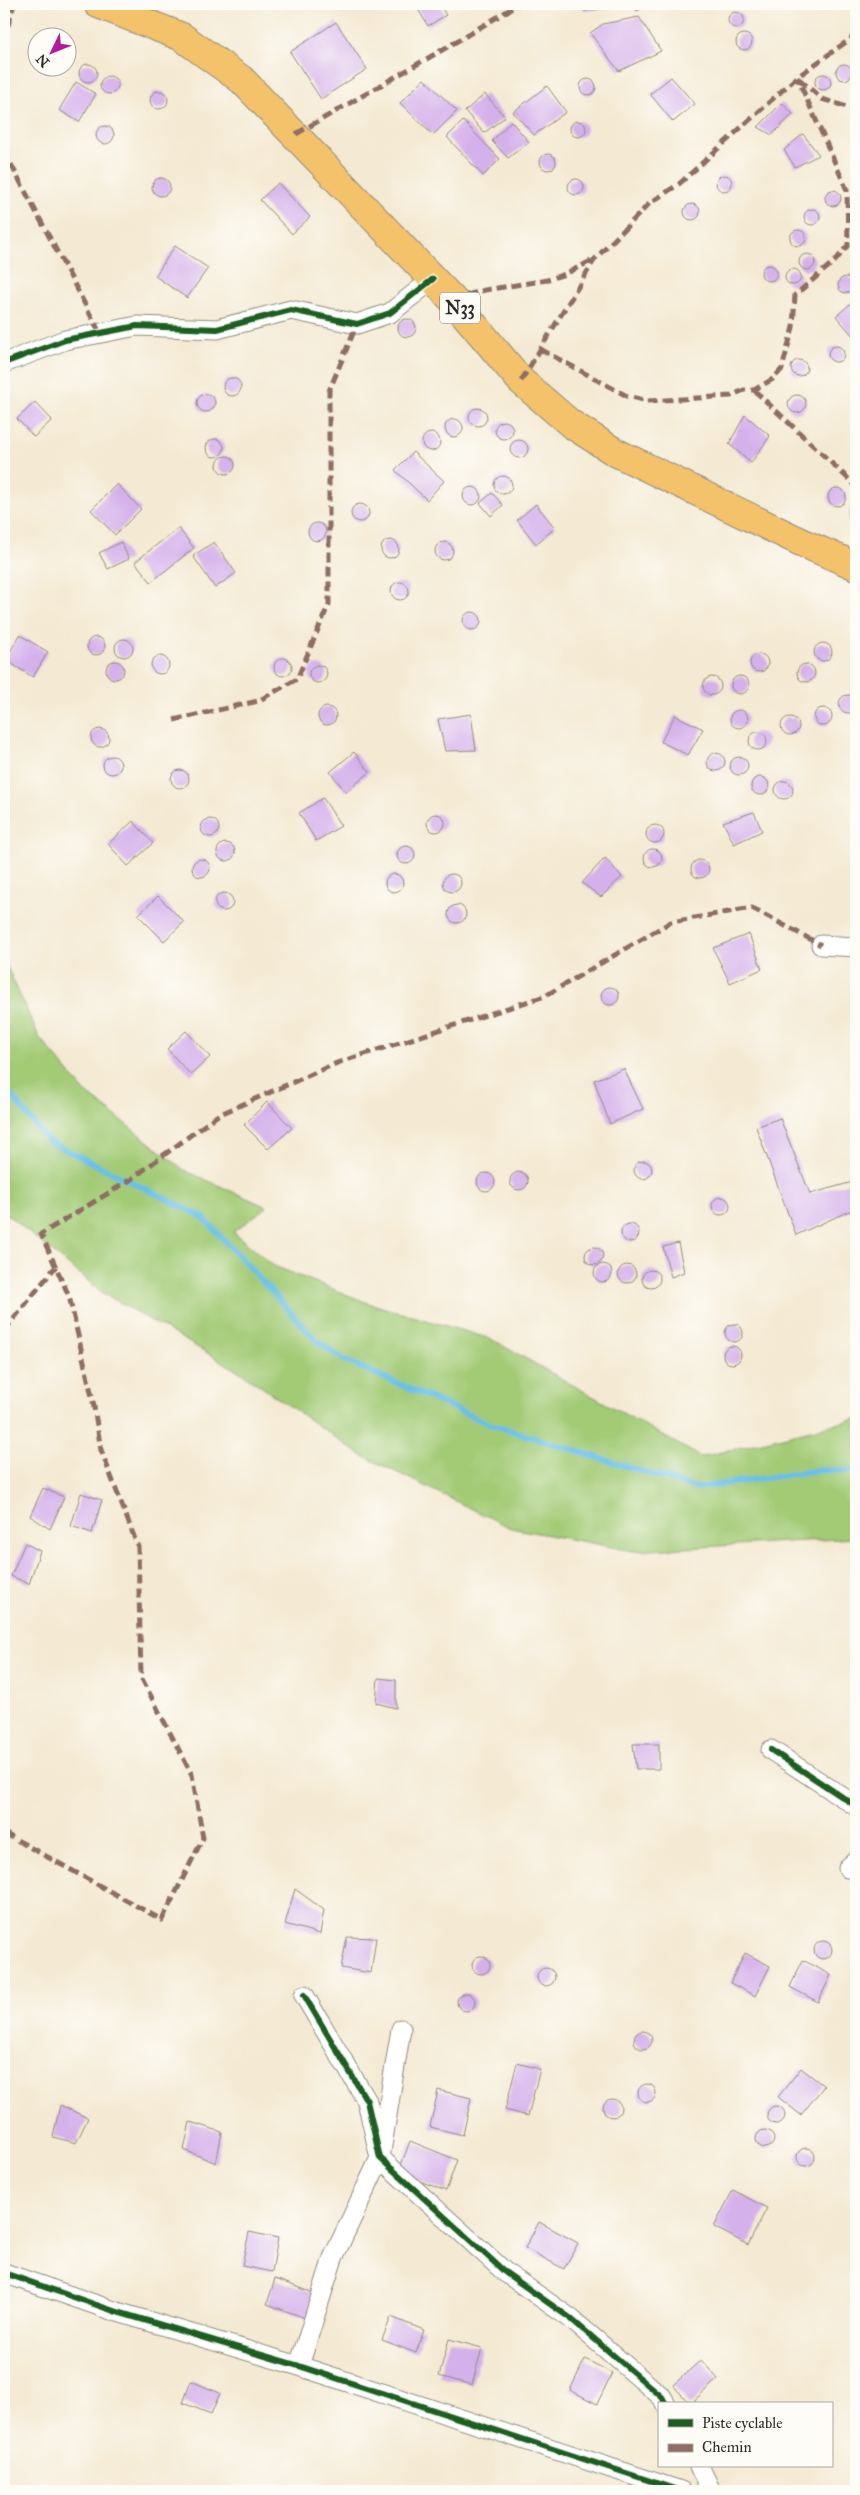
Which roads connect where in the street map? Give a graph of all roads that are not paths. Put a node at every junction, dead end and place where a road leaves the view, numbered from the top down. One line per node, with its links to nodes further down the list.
1 (98, 4): 2 (main road, N33)
2 (433, 279): 3 (street); 4 (main road, N33)
3 (4, 363)
4 (856, 566)
5 (821, 945): 6 (street)
6 (856, 947)
7 (772, 1750): 8 (street)
8 (856, 1806)
9 (304, 1995): 11 (street)
10 (401, 2029): 11 (street)
11 (380, 2158): 13 (street); 14 (street)
12 (4, 2273): 13 (street)
13 (299, 2366): 16 (street)
14 (665, 2402)
15 (700, 2468): 17 (street)
16 (681, 2491)
17 (711, 2491)

